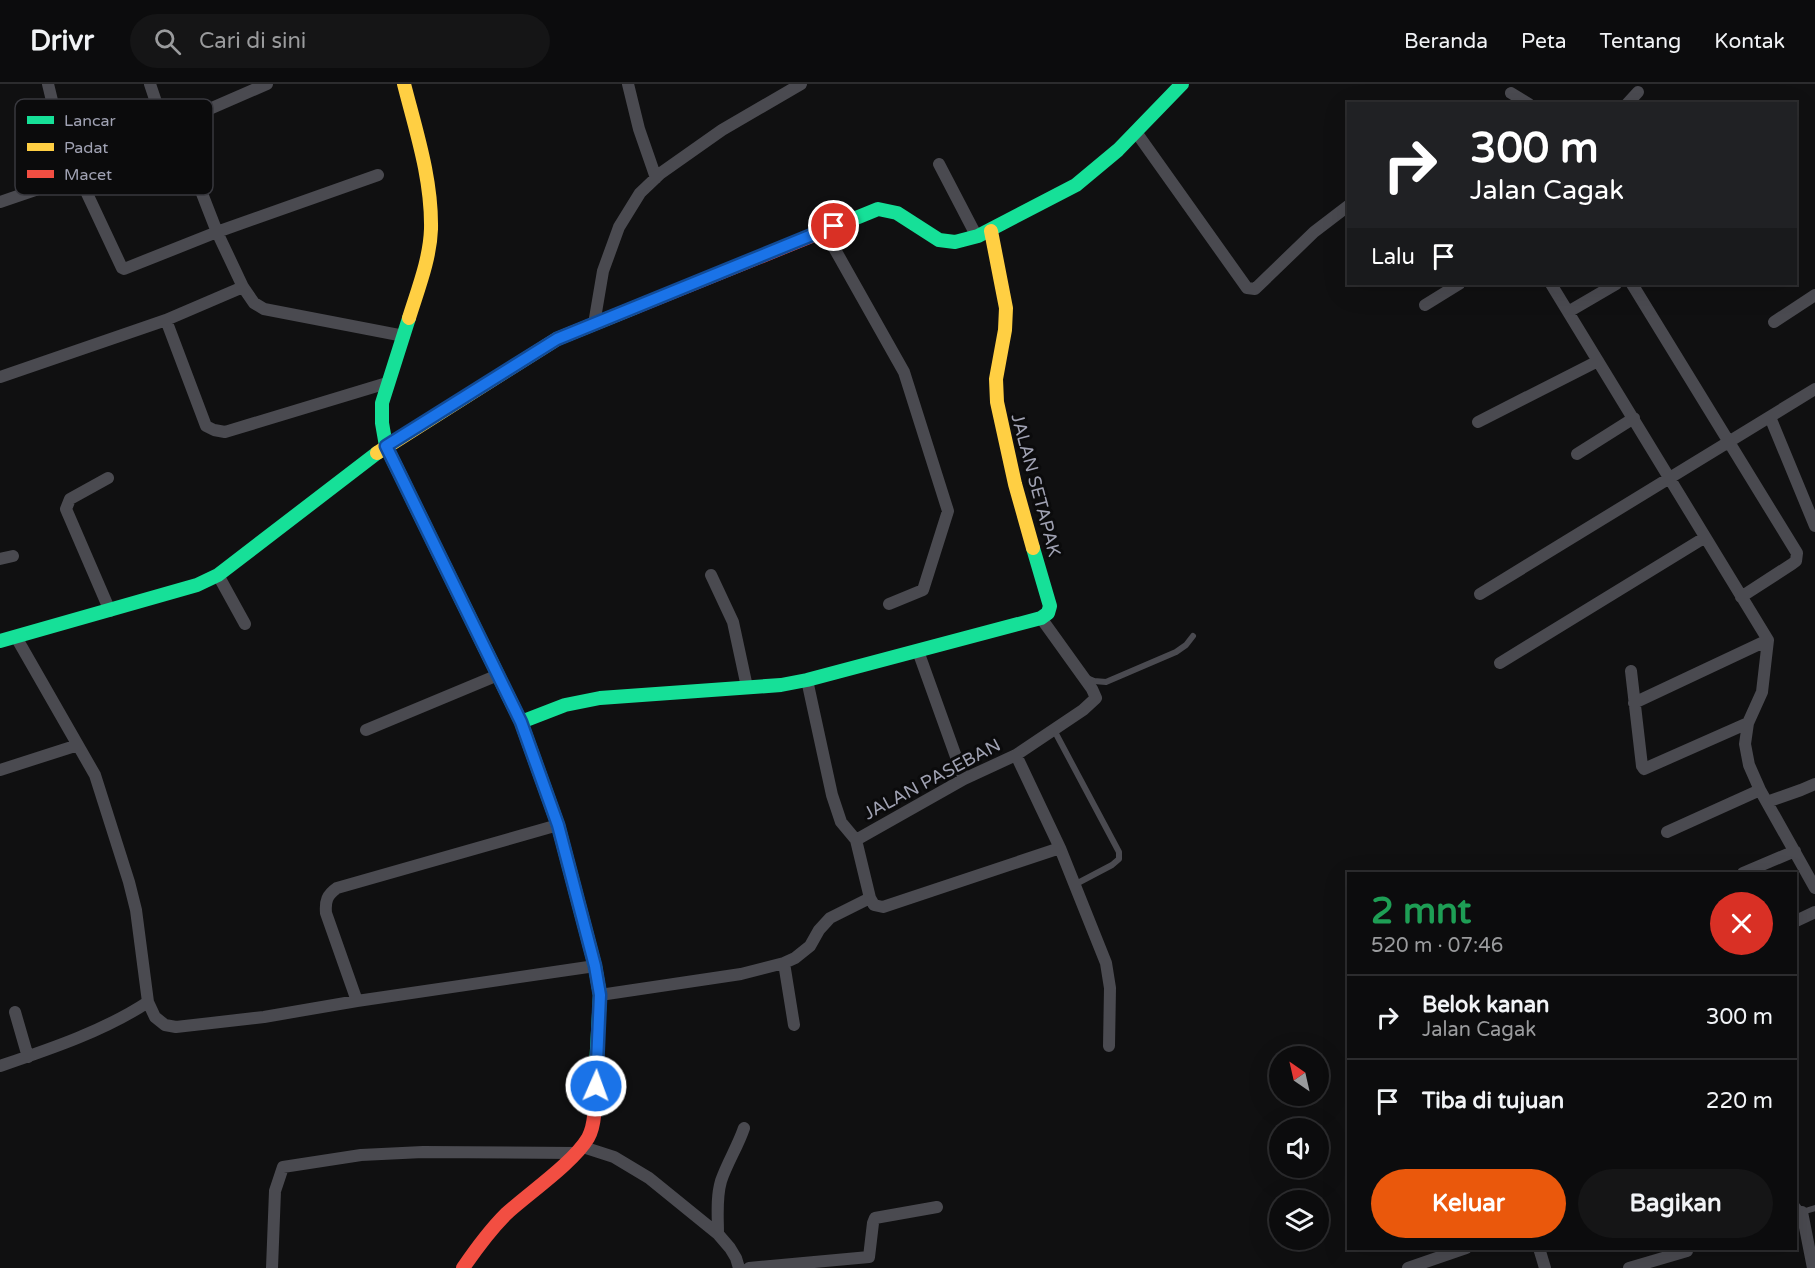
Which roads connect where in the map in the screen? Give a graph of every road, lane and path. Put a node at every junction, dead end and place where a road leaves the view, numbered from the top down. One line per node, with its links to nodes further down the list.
1 (48, 84): 10 (street)
2 (150, 84): 11 (street)
3 (267, 84): 14 (street)
4 (404, 84): 39 (street)
5 (628, 84): 18 (street)
6 (801, 84): 18 (street)
7 (1182, 84): 15 (street)
8 (1638, 92): 13 (street)
9 (1511, 93): 12 (street)
10 (52, 99)
11 (157, 99)
12 (1526, 102)
13 (1629, 102)
14 (213, 108)
15 (1136, 132): 23 (street); 25 (street)
16 (939, 164): 27 (street)
17 (378, 175): 26 (street)
18 (656, 178): 38 (street)
19 (21, 195): 22 (street)
20 (88, 195): 26 (street)
21 (200, 195): 26 (street)
22 (0, 202)
23 (1347, 207)
24 (824, 230): 27 (street); 38 (street); 58 (street)
25 (991, 231): 27 (street); 60 (street, JALAN SETAPAK)
26 (217, 232): 32 (street)
27 (977, 237)
28 (1457, 285): 34 (street)
29 (1552, 285): 35 (street)
30 (1614, 285): 35 (street)
31 (1633, 285): 47 (street)
32 (243, 287): 36 (street); 39 (street)
33 (1815, 295): 37 (street)
34 (1425, 305)
35 (1568, 312): 40 (street)
36 (166, 320): 41 (street); 42 (street)
37 (1774, 322)
38 (594, 324): 48 (street)
39 (404, 336): 42 (street)
40 (1598, 361): 45 (street); 46 (street)
41 (0, 377)
42 (387, 382): 48 (street)
43 (1815, 389): 44 (street)
44 (1770, 417): 47 (street); 52 (street)
45 (1634, 418): 49 (street); 51 (street)
46 (1478, 422)
47 (1730, 442): 51 (street); 57 (street)
48 (386, 446): 55 (street); 69 (street)
49 (1577, 454)
50 (108, 478): 59 (street)
51 (1669, 478): 53 (street); 56 (street)
52 (1815, 526)
53 (1704, 538): 57 (street); 67 (street)
54 (711, 574): 72 (street)
55 (218, 575): 59 (street); 61 (street)
56 (1480, 594)
57 (1741, 597): 64 (street)
58 (889, 604)
59 (110, 611): 63 (street)
60 (1041, 618): 66 (street); 70 (street, JALAN PASEBAN)
61 (244, 624)
62 (1193, 636): 70 (lane)
63 (16, 638): 65 (street); 78 (street)
64 (1768, 640): 73 (street); 75 (street)
65 (0, 641)
66 (918, 651): 71 (street); 81 (street)
67 (1500, 663)
68 (1631, 671): 73 (street)
69 (498, 675): 74 (street); 76 (street)
70 (1081, 675): 77 (street, JALAN PASEBAN)
71 (807, 680): 72 (street); 87 (street)
72 (747, 687): 74 (street)
73 (1634, 704): 75 (street)
74 (521, 722): 85 (street)
75 (1748, 723): 83 (street)
76 (366, 730)
77 (1054, 730): 79 (street, JALAN PASEBAN); 91 (lane)
78 (78, 745): 80 (street); 100 (street)
79 (1016, 755): 81 (street, JALAN PASEBAN); 88 (street, JALAN PASEBAN)
80 (0, 770)
81 (963, 779): 87 (street, JALAN PASEBAN)
82 (1815, 784): 84 (street)
83 (1760, 790): 84 (street); 86 (street)
84 (1767, 802): 89 (street)
85 (558, 825): 97 (street); 99 (street)
86 (1667, 832)
87 (856, 840): 93 (street, JALAN PASEBAN)
88 (1060, 848): 91 (street, JALAN PASEBAN); 93 (street)
89 (1795, 850): 90 (street); 92 (street)
90 (1745, 872)
91 (1074, 885): 103 (street, JALAN PASEBAN)
92 (1815, 888)
93 (870, 898): 96 (street)
94 (1815, 912): 95 (street)
95 (1797, 921)
96 (784, 963): 98 (street); 102 (street)
97 (595, 966): 98 (street); 99 (street)
98 (600, 995): 107 (street)
99 (357, 1001): 100 (street)
100 (148, 1002): 104 (street)
101 (15, 1012): 104 (street)
102 (794, 1025)
103 (1109, 1046)
104 (28, 1056): 105 (street)
105 (0, 1066)
106 (744, 1128): 111 (street)
107 (579, 1150): 111 (street); 116 (street); 117 (street)
108 (936, 1207): 115 (street)
109 (1799, 1208): 110 (lane); 123 (street)
110 (1815, 1208)
111 (718, 1234): 118 (street)
112 (1460, 1250): 120 (street)
113 (1540, 1250): 121 (street)
114 (1687, 1251): 122 (street)
115 (869, 1263): 119 (street)
116 (272, 1268)
117 (463, 1268)
118 (739, 1268)
119 (749, 1268)
120 (1408, 1268)
121 (1545, 1268)
122 (1629, 1268)
123 (1813, 1268)

